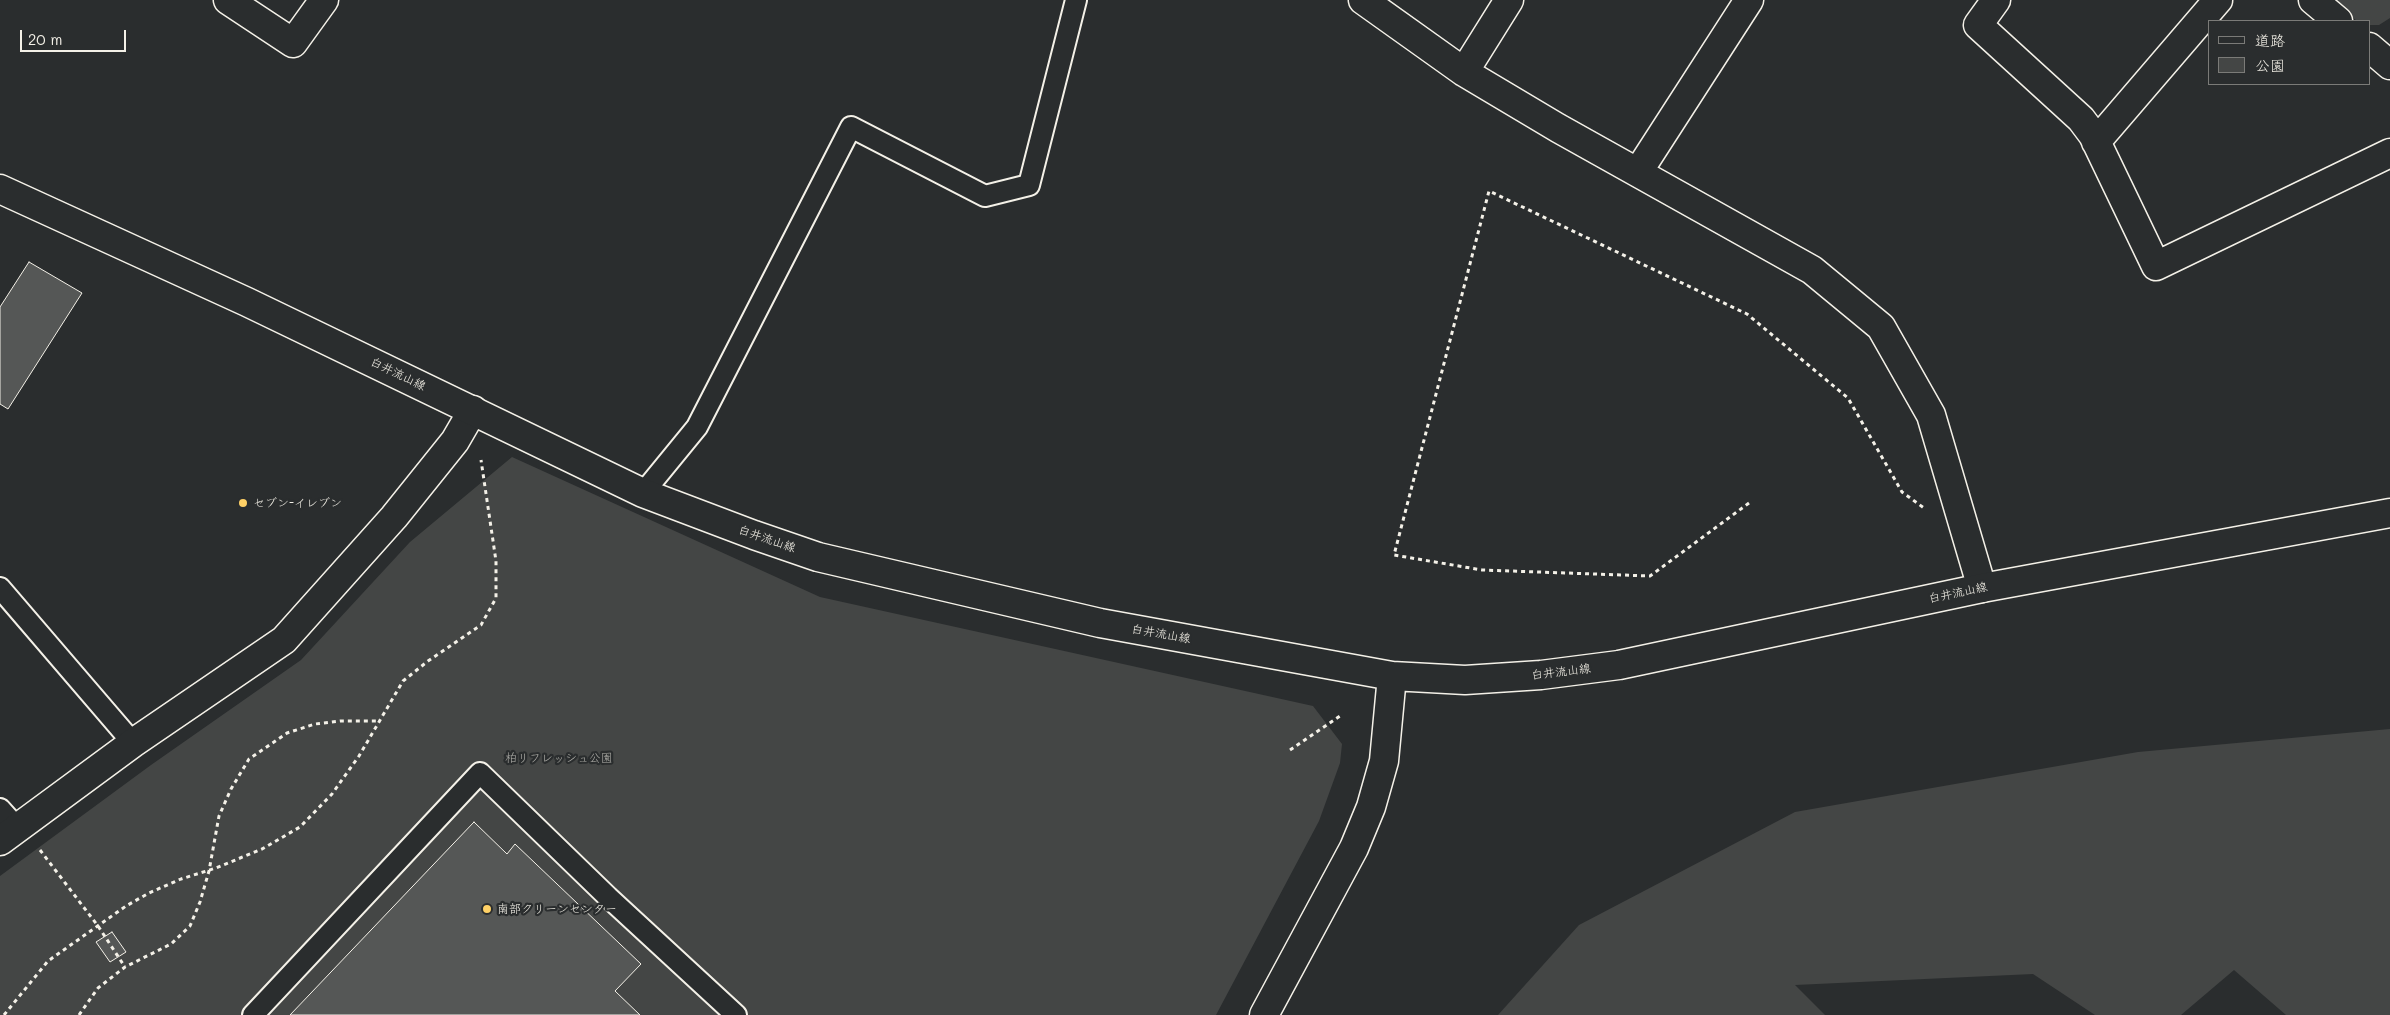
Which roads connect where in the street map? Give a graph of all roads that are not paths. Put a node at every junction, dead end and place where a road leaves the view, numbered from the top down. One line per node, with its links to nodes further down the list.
1 (228, 0): 2 (street)
2 (324, 0)
3 (1076, 0): 17 (lane)
4 (1363, 0): 11 (street)
5 (1509, 0): 11 (street)
6 (1749, 0): 14 (street)
7 (1996, 0): 12 (street)
8 (2218, 0): 12 (street)
9 (2313, 0): 10 (street)
10 (2337, 20)
11 (1464, 72): 14 (street)
12 (2096, 142): 13 (street)
13 (2390, 153)
14 (1638, 172): 20 (street)
15 (0, 189): 16 (street, 白井流山線)
16 (473, 410): 17 (street, 白井流山線); 22 (street)
17 (643, 493): 21 (street, 白井流山線)
18 (2390, 513): 20 (street, 白井流山線)
19 (0, 588): 22 (lane)
20 (1982, 588): 21 (street, 白井流山線)
21 (1392, 676): 26 (street)
22 (133, 743): 23 (street)
23 (13, 830)
24 (253, 1015): 25 (lane)
25 (736, 1015)
26 (1264, 1015)

